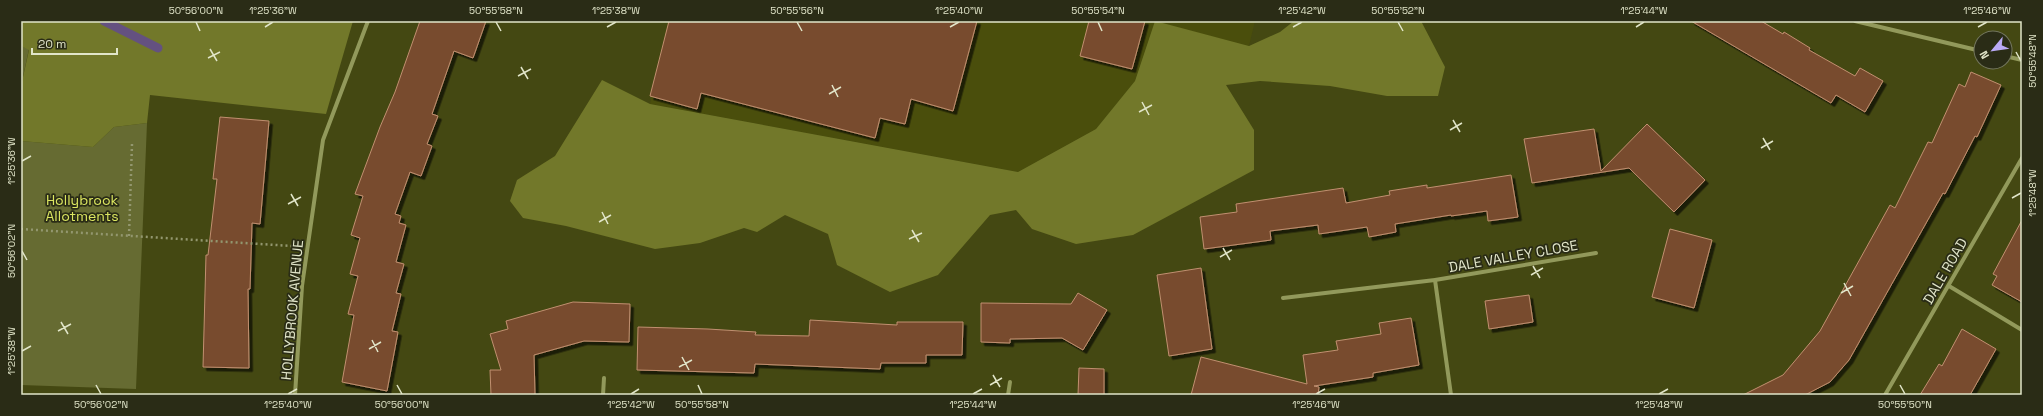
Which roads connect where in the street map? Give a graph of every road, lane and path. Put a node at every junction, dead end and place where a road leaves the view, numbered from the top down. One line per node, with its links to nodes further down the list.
1 (368, 21): 8 (street, HOLLYBROOK AVENUE)
2 (1855, 21): 3 (street)
3 (1973, 48)
4 (132, 144): 7 (path)
5 (2022, 158): 11 (street, DALE ROAD)
6 (21, 229): 7 (path)
7 (129, 236): 8 (path)
8 (308, 247): 16 (street, HOLLYBROOK AVENUE)
9 (1596, 253): 10 (street, DALE VALLEY CLOSE)
10 (1435, 280): 12 (street, DALE VALLEY CLOSE); 19 (street, DALE VALLEY CLOSE)
11 (1949, 286): 13 (street); 20 (street, DALE ROAD)
12 (1283, 298)
13 (2022, 330)
14 (604, 378): 17 (street)
15 (1010, 382): 18 (street)
16 (295, 395)
17 (604, 395)
18 (1008, 395)
19 (1451, 395)
20 (1885, 395)

